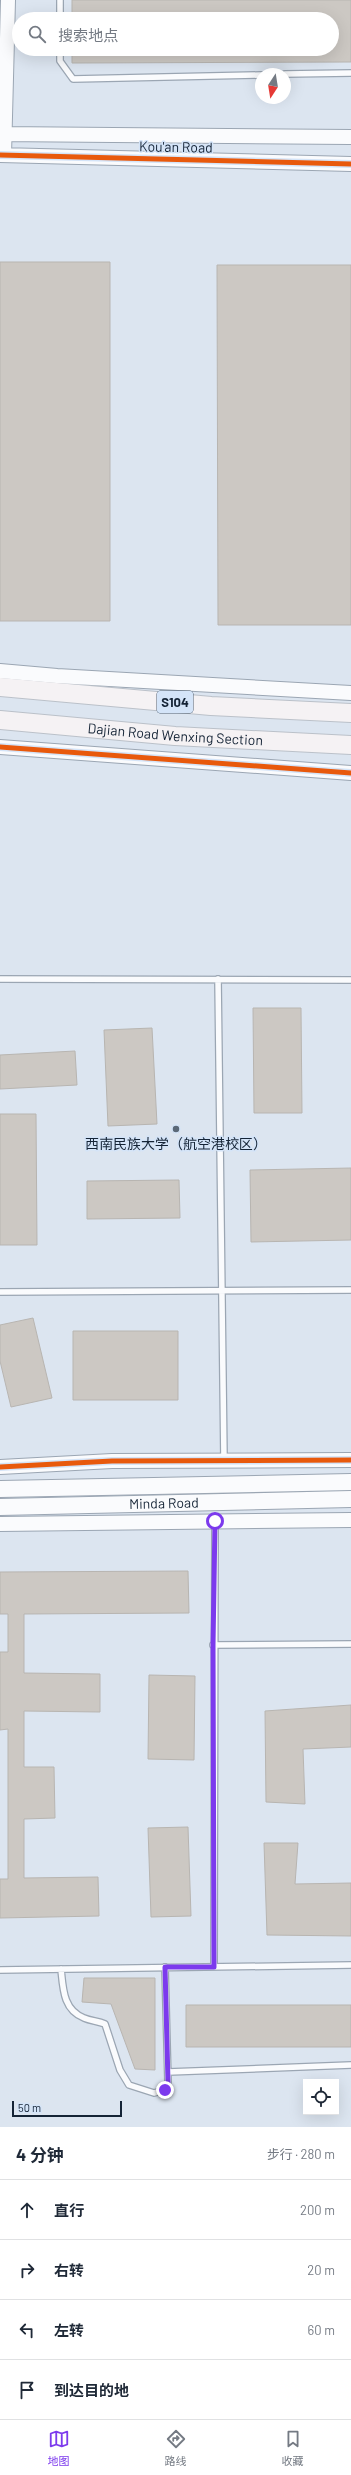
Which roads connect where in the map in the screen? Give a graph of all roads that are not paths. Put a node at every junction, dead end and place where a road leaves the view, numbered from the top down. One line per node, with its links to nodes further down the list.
1 (8, 0): 8 (street)
2 (60, 0): 3 (lane)
3 (60, 12)
4 (60, 56): 7 (lane)
5 (351, 73): 6 (lane)
6 (291, 74)
7 (255, 75)
8 (2, 134): 9 (street, Kou'an Road); 10 (street)
9 (351, 136)
10 (2, 155): 11 (street, Kou'an Road)
11 (351, 164)
12 (0, 671): 14 (street)
13 (0, 687): 15 (main road, S104)
14 (351, 693)
15 (351, 713)
16 (0, 720): 17 (main road, Dajian Road Wenxing Section)
17 (351, 745)
18 (0, 746): 19 (street)
19 (351, 773)
20 (218, 979): 21 (lane); 22 (lane); 24 (lane)
21 (0, 980)
22 (351, 980)
23 (351, 1290): 24 (lane)
24 (221, 1291): 25 (lane); 26 (lane)
25 (0, 1292)
26 (224, 1460): 27 (street); 28 (street)
27 (351, 1460)
28 (0, 1467)
29 (351, 1482): 30 (main road, Minda Road)
30 (0, 1489)
31 (351, 1499): 32 (main road, Minda Road)
32 (0, 1507)
33 (351, 1520): 34 (street)
34 (215, 1521): 35 (street); 37 (lane)
35 (0, 1524)
36 (351, 1644): 37 (lane)
37 (213, 1645): 40 (lane)
38 (351, 1965): 40 (lane)
39 (165, 1967): 40 (lane); 41 (lane); 44 (lane)
40 (214, 1967)
41 (61, 1969): 42 (lane); 44 (lane)
42 (0, 1970)
43 (351, 2065): 44 (lane)
44 (168, 2072)

